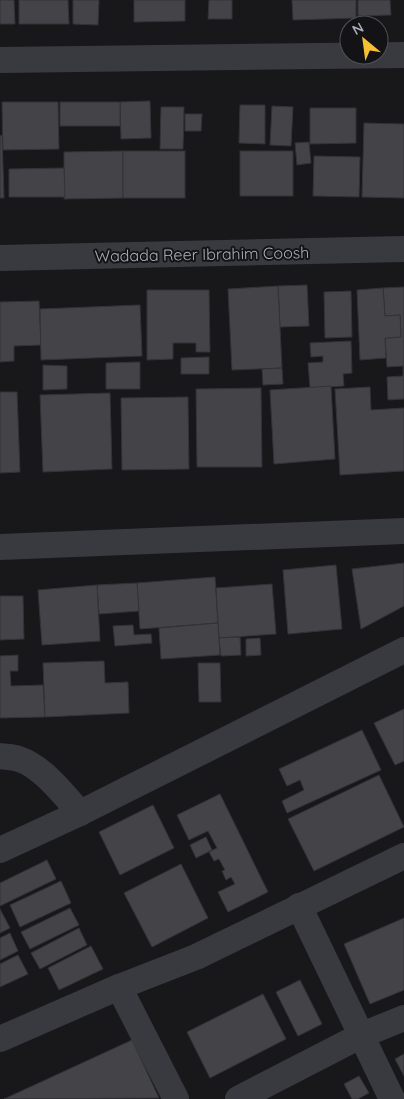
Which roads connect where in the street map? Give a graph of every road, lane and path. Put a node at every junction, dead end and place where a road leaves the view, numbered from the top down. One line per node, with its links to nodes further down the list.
1 (404, 56): 2 (street)
2 (0, 60)
3 (404, 249): 4 (street, Wadada Reer Ibrahim Coosh)
4 (0, 258)
5 (404, 531): 6 (street)
6 (0, 547)
7 (404, 650): 9 (street)
8 (0, 756): 9 (street)
9 (80, 813): 10 (street)
10 (0, 850)
11 (404, 856): 12 (street)
12 (299, 906): 13 (street); 15 (street)
13 (119, 987): 16 (street); 17 (street)
14 (404, 1018): 15 (street)
15 (362, 1035): 18 (street); 19 (street)
16 (0, 1039)
17 (176, 1099)
18 (238, 1099)
19 (392, 1099)

